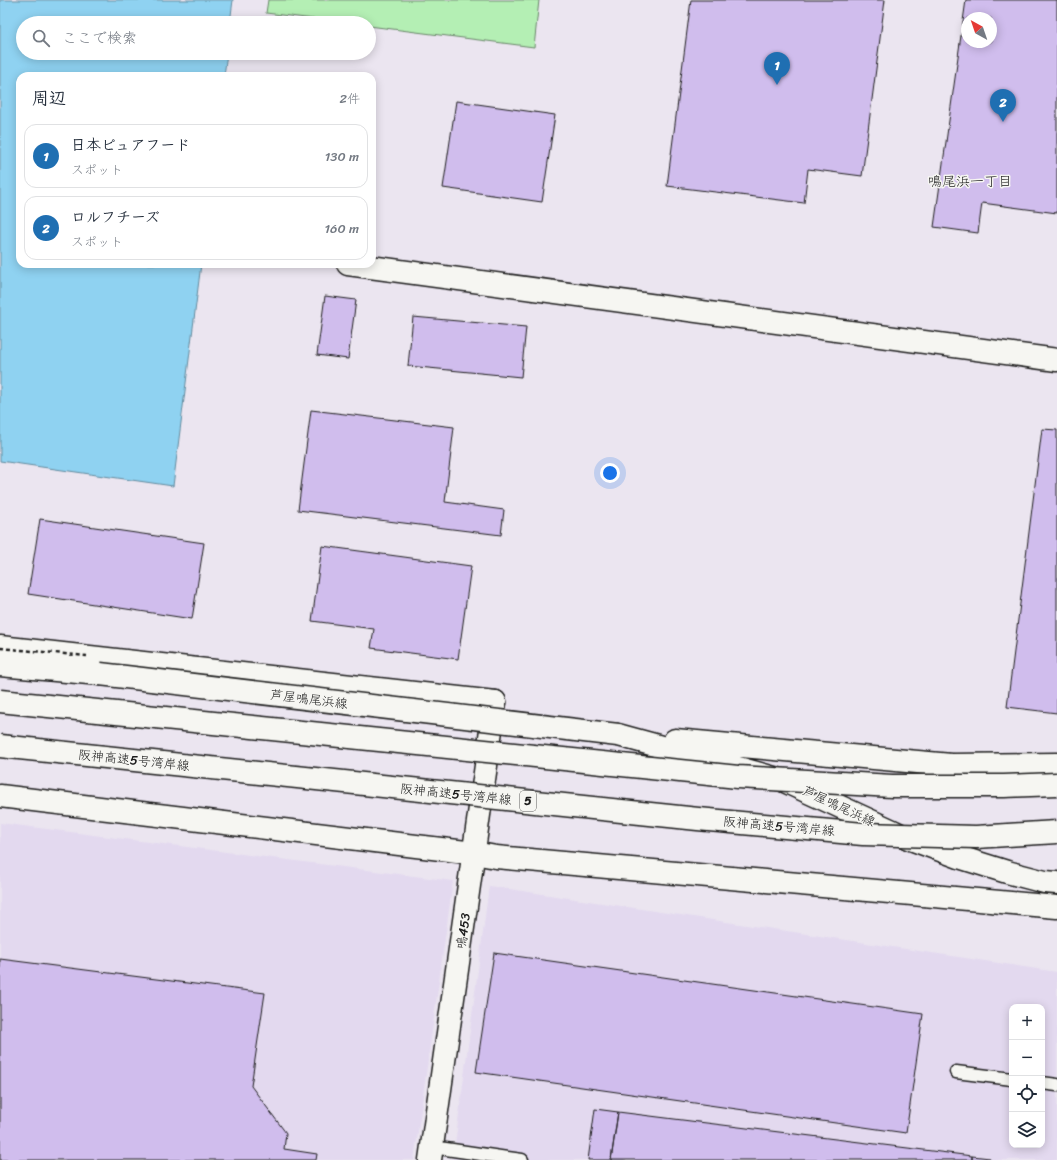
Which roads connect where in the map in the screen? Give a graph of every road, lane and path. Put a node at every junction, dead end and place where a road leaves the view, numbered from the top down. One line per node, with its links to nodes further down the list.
1 (376, 268): 2 (main road)
2 (1057, 360)
3 (0, 647): 12 (main road, 鳴453)
4 (0, 665): 6 (main road, 芦屋鳴尾浜線, bridge)
5 (0, 702): 9 (main road, bridge)
6 (618, 735): 8 (main road, 芦屋鳴尾浜線); 13 (main road, 芦屋鳴尾浜線)
7 (0, 746): 11 (main road, 阪神高速5号湾岸線 / 5, bridge)
8 (1057, 764)
9 (1057, 784)
10 (0, 796): 12 (main road)
11 (1057, 832)
12 (474, 853): 14 (main road); 19 (main road, 鳴453)
13 (1057, 883)
14 (1057, 907)
15 (956, 1072): 16 (lane)
16 (1009, 1079)
17 (1045, 1083): 18 (lane)
18 (1057, 1085)
19 (431, 1154): 20 (lane)
20 (522, 1160)

